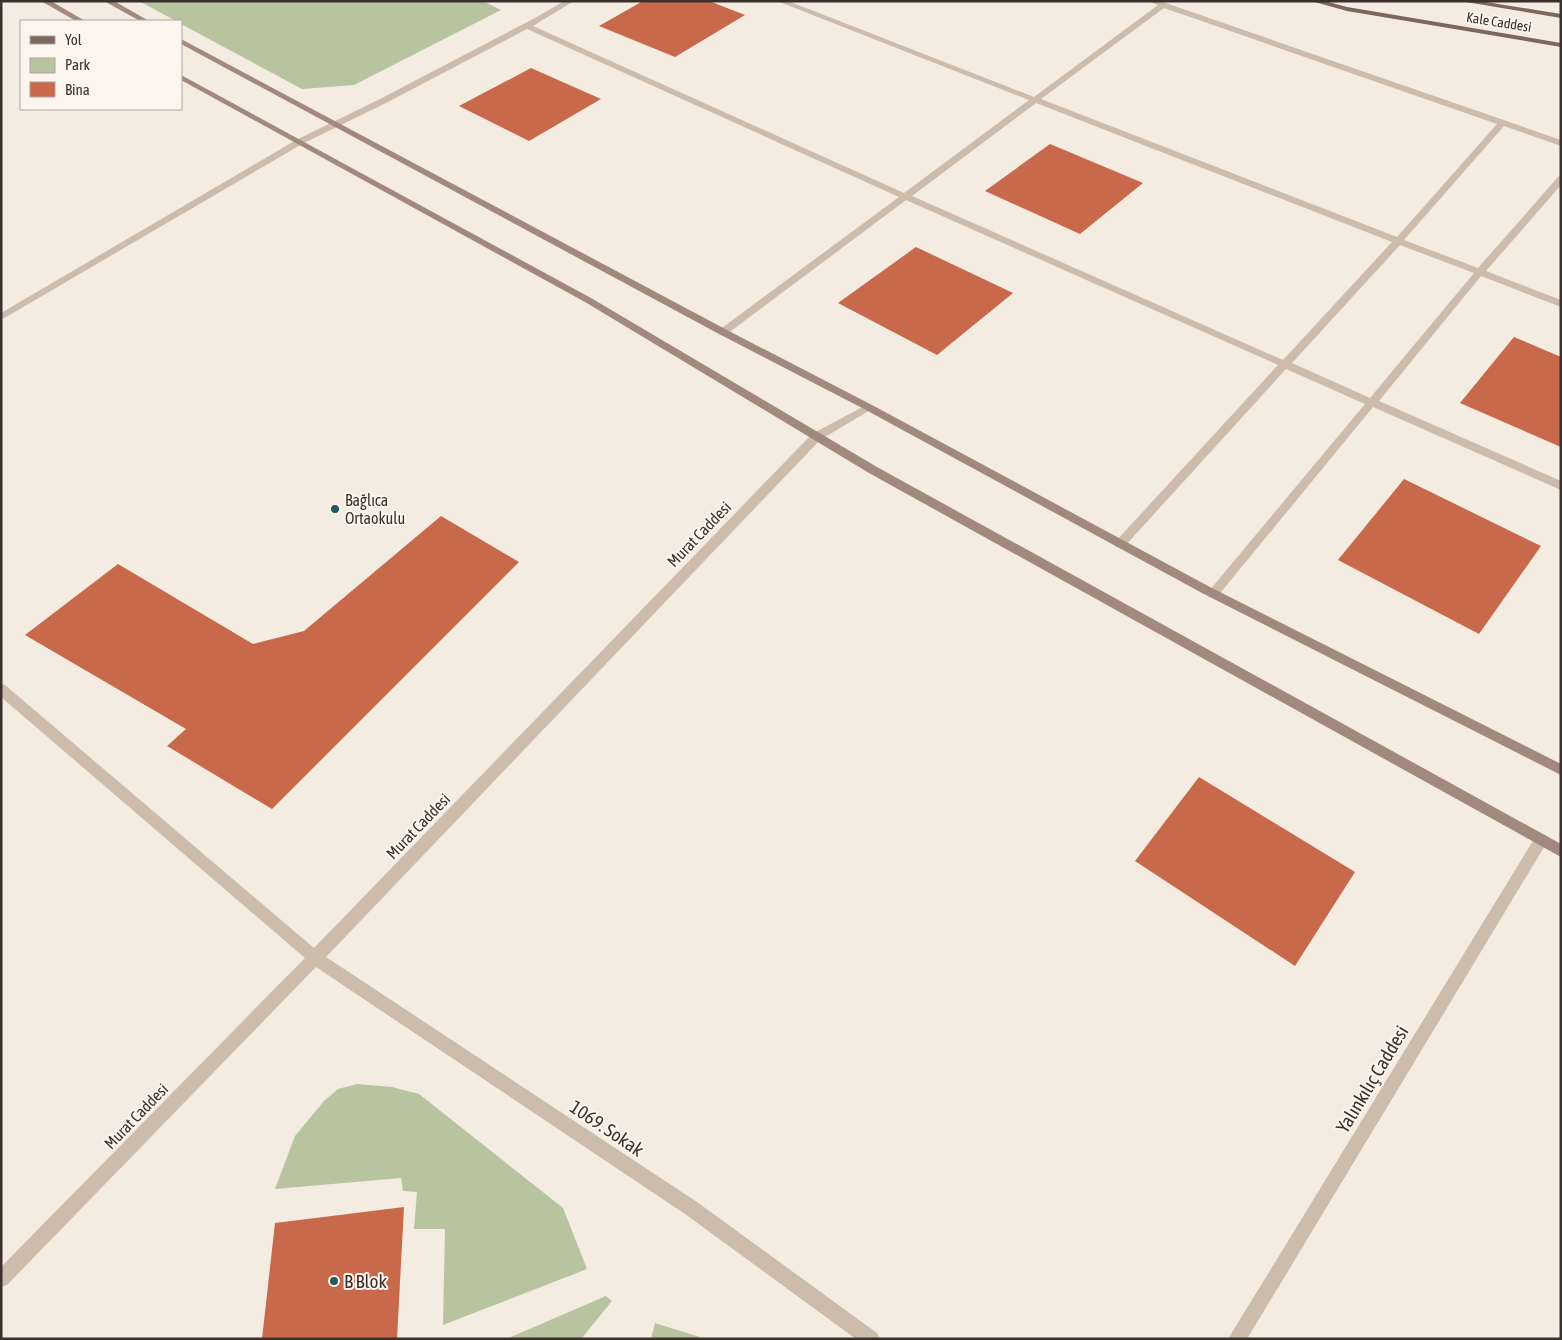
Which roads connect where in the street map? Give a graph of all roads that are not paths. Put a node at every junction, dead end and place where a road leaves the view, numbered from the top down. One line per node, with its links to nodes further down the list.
1 (45, 1): 10 (main road)
2 (108, 1): 11 (main road)
3 (570, 1): 12 (street)
4 (781, 1): 16 (street)
5 (1152, 1): 8 (street)
6 (1315, 1): 14 (main road, Kale Caddesi)
7 (1464, 1): 9 (main road, Kale Caddesi)
8 (1164, 5): 16 (street); 17 (street)
9 (1561, 16)
10 (79, 20)
11 (143, 20)
12 (528, 26): 18 (street); 22 (street)
13 (182, 42): 18 (main road)
14 (1561, 45)
15 (182, 78): 19 (main road)
16 (1036, 100): 22 (street); 23 (street)
17 (1502, 122): 20 (street); 23 (street)
18 (335, 125): 19 (street); 27 (main road)
19 (299, 142): 26 (street); 31 (main road)
20 (1561, 143)
21 (1561, 179): 24 (street)
22 (906, 197): 27 (street); 28 (street)
23 (1398, 241): 24 (street); 28 (street)
24 (1480, 272): 25 (street); 29 (street)
25 (1561, 304)
26 (1, 317)
27 (723, 332): 30 (main road)
28 (1284, 364): 29 (street); 33 (street)
29 (1372, 403): 32 (street); 34 (street)
30 (868, 407): 31 (street, Murat Caddesi); 33 (main road)
31 (816, 437): 37 (main road); 39 (street, Murat Caddesi)
32 (1561, 486)
33 (1120, 544): 34 (main road)
34 (1213, 594): 36 (main road)
35 (1, 689): 39 (street, 1069. Sokak)
36 (1561, 770)
37 (1541, 840): 38 (main road); 42 (street, Yalınkılıç Caddesi)
38 (1561, 850)
39 (315, 958): 40 (street, Murat Caddesi); 41 (street, 1069. Sokak)
40 (1, 1279)
41 (871, 1339)
42 (1237, 1339)

